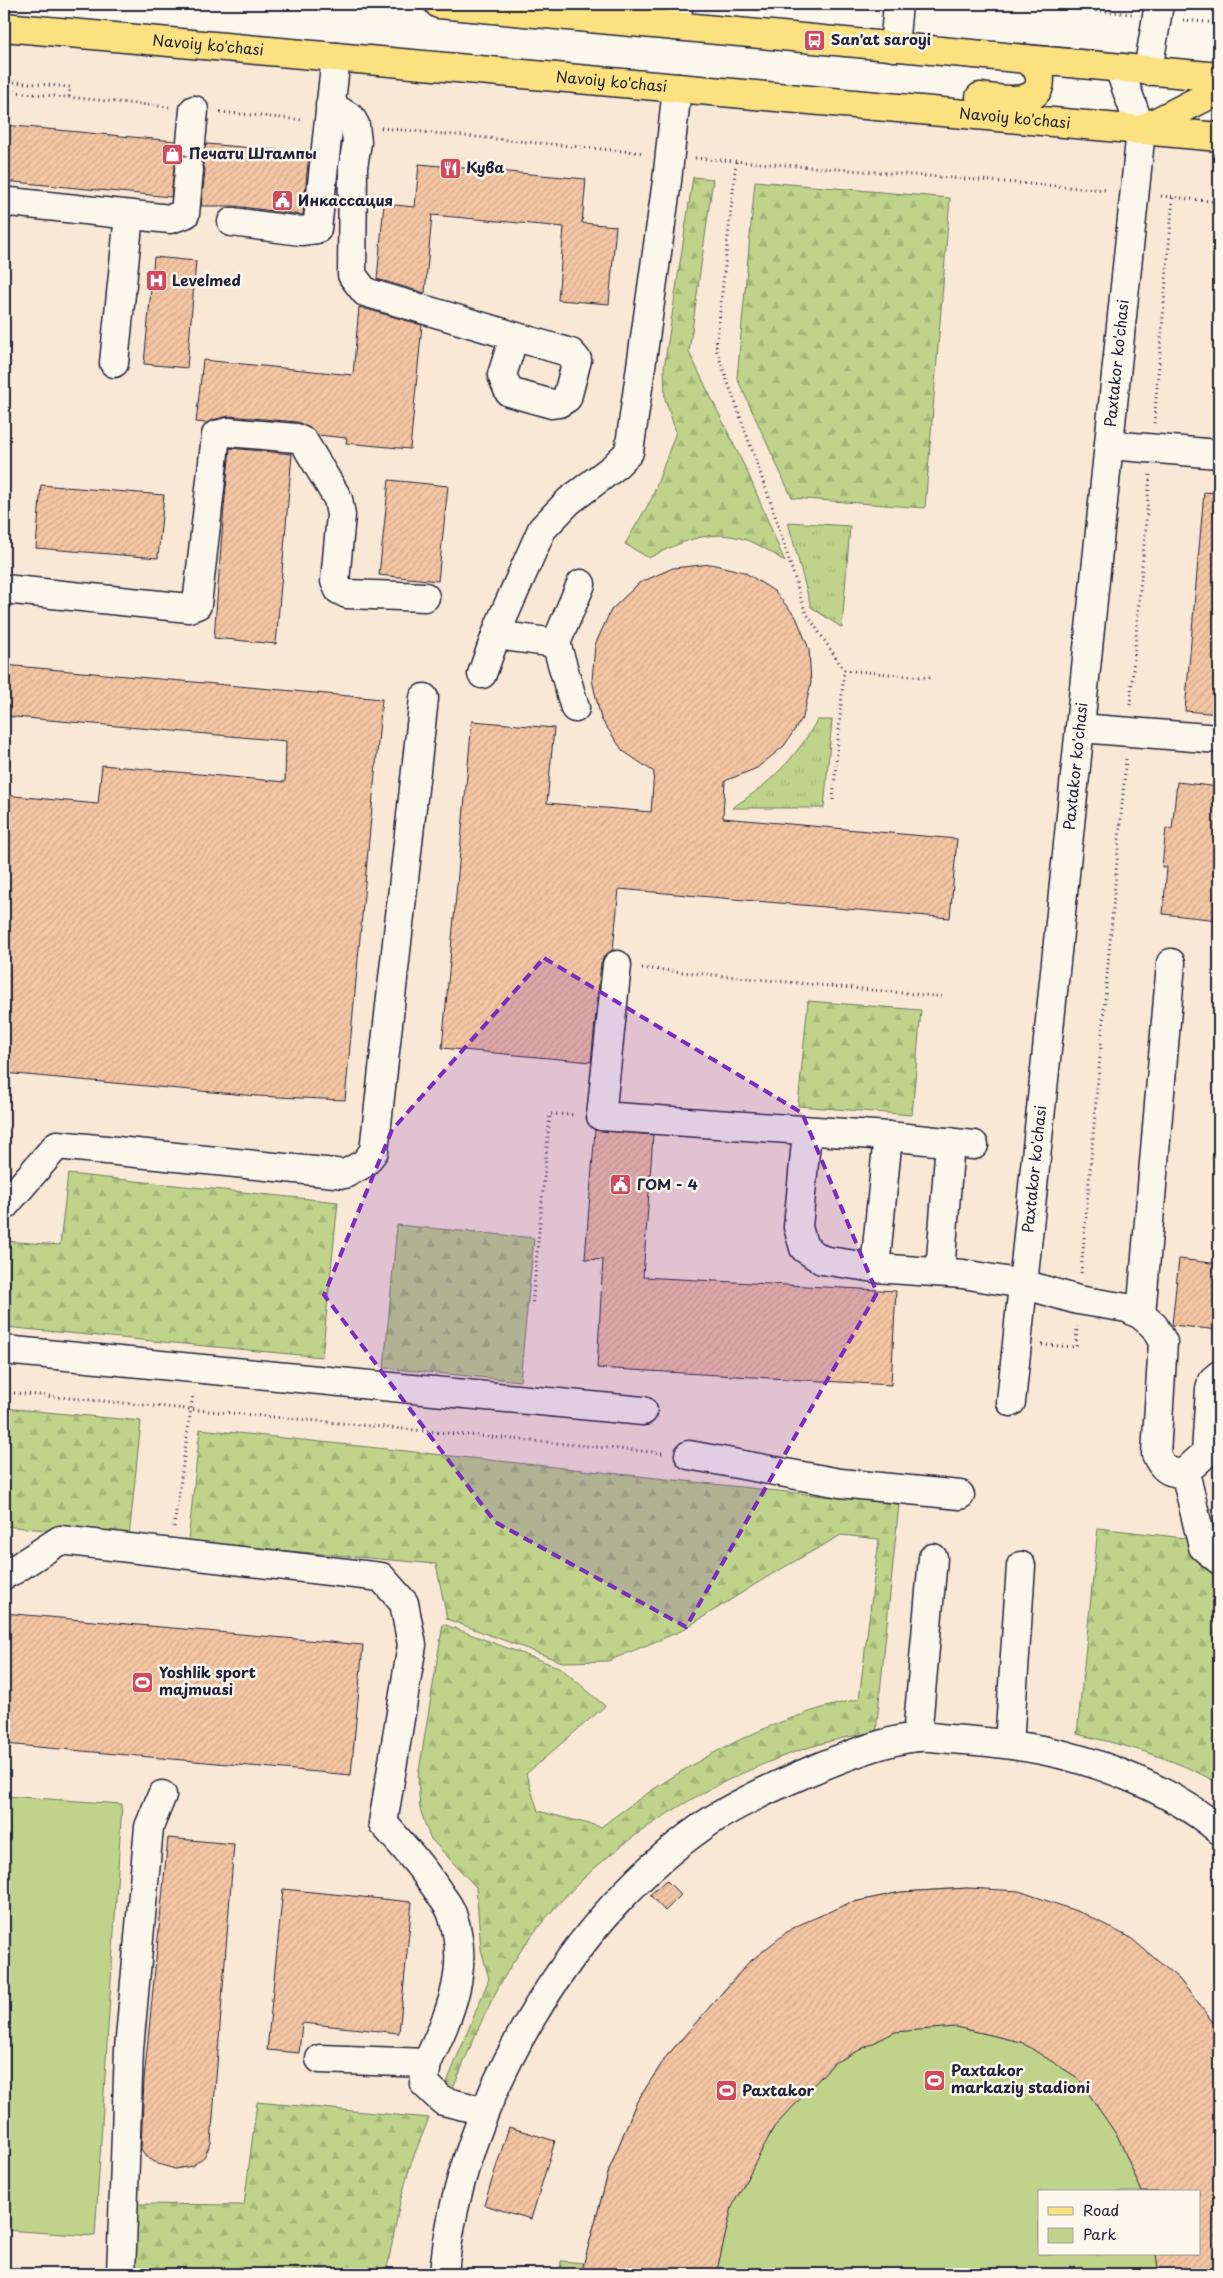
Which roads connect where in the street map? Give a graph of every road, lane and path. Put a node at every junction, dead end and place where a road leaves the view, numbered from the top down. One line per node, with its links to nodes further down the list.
1 (439, 4): 5 (main road)
2 (898, 4): 8 (street)
3 (1021, 4): 4 (path)
4 (1157, 10): 6 (path); 12 (street)
5 (677, 15): 8 (main road)
6 (1219, 23)
7 (4, 27): 9 (main road, Navoiy ko'chasi)
8 (894, 47): 10 (main road)
9 (336, 57): 15 (main road, Navoiy ko'chasi); 20 (street)
10 (1025, 59): 11 (main road); 15 (main road)
11 (1119, 68): 12 (main road); 22 (street)
12 (1148, 71): 13 (main road)
13 (1219, 77)
14 (4, 81): 18 (path)
15 (676, 88): 22 (main road, Navoiy ko'chasi); 25 (street)
16 (1219, 90): 22 (main road)
17 (4, 92): 18 (path)
18 (69, 98): 19 (path)
19 (194, 110): 20 (path); 24 (street)
20 (329, 114): 21 (street); 32 (street)
21 (355, 125): 25 (path); 33 (street)
22 (1141, 130): 23 (main road, Navoiy ko'chasi); 35 (street, Paxtakor ko'chasi)
23 (1219, 137)
24 (192, 142)
25 (670, 156): 26 (path); 41 (street)
26 (736, 162): 28 (path); 43 (path)
27 (189, 170): 31 (street)
28 (1071, 187)
29 (1219, 202): 36 (path)
30 (4, 204): 31 (street)
31 (129, 215): 34 (street)
32 (232, 222)
33 (514, 337)
34 (114, 363)
35 (1109, 445): 36 (street); 48 (street, Paxtakor ko'chasi)
36 (1152, 448): 37 (street); 49 (path)
37 (1219, 454)
38 (581, 584): 42 (street)
39 (4, 589): 40 (street)
40 (425, 597)
41 (496, 635): 42 (street); 44 (street)
42 (556, 643): 47 (street)
43 (844, 670): 45 (path); 51 (path)
44 (482, 674)
45 (934, 678)
46 (424, 698): 58 (street)
47 (575, 708)
48 (1080, 728): 49 (street); 61 (street, Paxtakor ko'chasi)
49 (1128, 732): 50 (street); 62 (path)
50 (1219, 739)
51 (833, 800)
52 (1172, 963): 64 (street)
53 (616, 965): 54 (path); 55 (street)
54 (945, 997)
55 (602, 1116): 56 (street); 63 (path)
56 (807, 1132): 57 (street); 59 (street)
57 (888, 1136): 59 (street); 60 (street)
58 (4, 1206)
59 (875, 1268): 60 (street)
60 (940, 1272): 61 (street)
61 (1023, 1284): 62 (street); 65 (street, Paxtakor ko'chasi)
62 (1078, 1300): 64 (street); 65 (path)
63 (532, 1307)
64 (1141, 1315): 75 (street)
65 (1017, 1343): 70 (street, Paxtakor ko'chasi)
66 (4, 1350): 67 (street)
67 (197, 1368): 71 (path); 72 (street)
68 (1219, 1375): 74 (street)
69 (4, 1392): 71 (path)
70 (1010, 1402)
71 (190, 1409): 73 (path); 77 (path)
72 (643, 1411)
73 (689, 1455): 76 (street)
74 (1213, 1456): 75 (street)
75 (1185, 1472): 79 (street)
76 (960, 1495)
77 (171, 1553): 81 (street); 87 (street)
78 (932, 1558): 82 (street)
79 (1219, 1560)
80 (1021, 1566): 83 (street)
81 (4, 1575)
82 (917, 1737): 83 (street); 88 (street)
83 (1009, 1744): 85 (street)
84 (162, 1795): 89 (street)
85 (1219, 1830)
86 (320, 2059): 87 (street)
87 (427, 2063): 88 (street)
88 (484, 2110): 90 (street)
89 (121, 2274)
90 (444, 2274)

